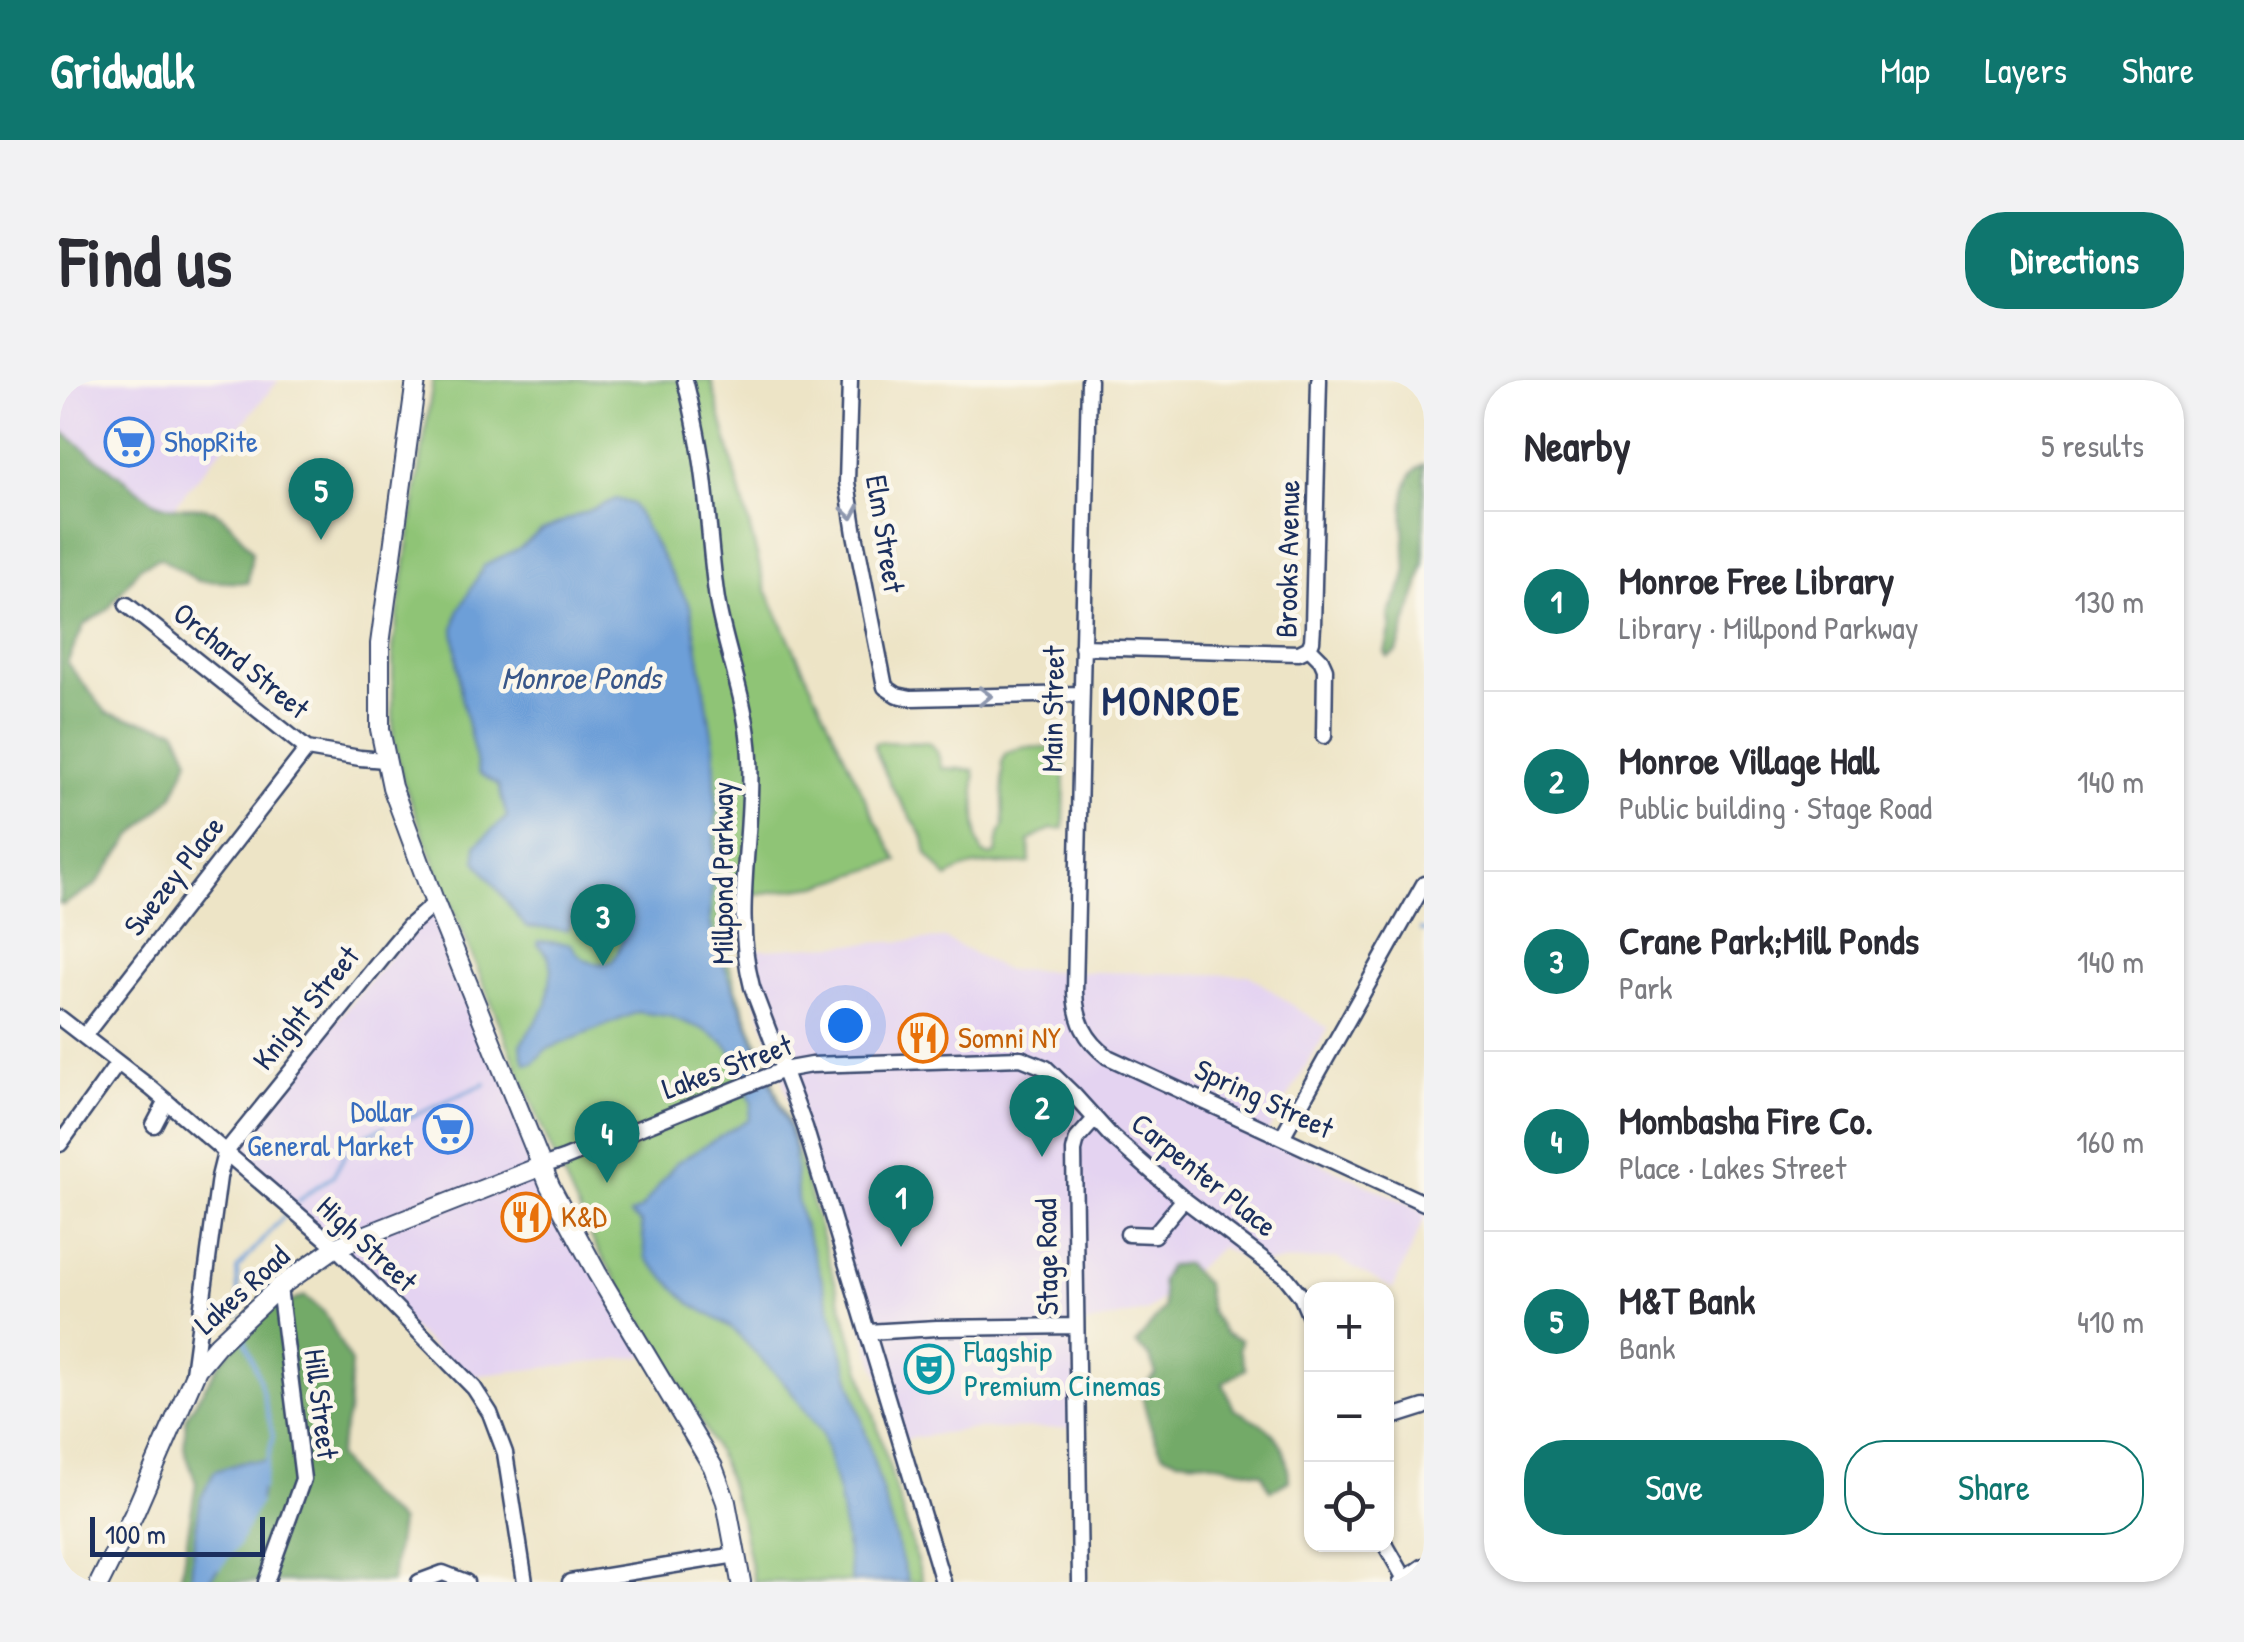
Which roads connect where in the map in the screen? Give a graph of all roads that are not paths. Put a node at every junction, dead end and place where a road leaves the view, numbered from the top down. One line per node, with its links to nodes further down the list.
1 (416, 380): 12 (main road)
2 (685, 380): 19 (street, Millpond Parkway)
3 (850, 380): 9 (street, Elm Street, one-way to 9)
4 (1088, 380): 7 (street, Main Street)
5 (1319, 380): 8 (street, Brooks Avenue)
6 (127, 605): 11 (street, Orchard Street)
7 (1082, 647): 8 (street); 9 (street, Main Street)
8 (1309, 648): 10 (street, Brooks Avenue)
9 (1081, 694): 17 (street, Main Street)
10 (1324, 736)
11 (307, 749): 12 (street, Orchard Street); 16 (street, Swezey Place)
12 (385, 760): 14 (main road)
13 (1424, 884): 23 (street)
14 (435, 903): 25 (street, Knight Street); 26 (main road)
15 (60, 1018): 16 (street, High Street)
16 (84, 1036): 18 (street, High Street)
17 (1087, 1037): 23 (street, Spring Street)
18 (118, 1063): 20 (street, High Street); 24 (street)
19 (776, 1072): 21 (street, Lakes Street); 26 (street, Lakes Street); 34 (street, Millpond Parkway)
20 (166, 1102): 22 (street); 25 (street, High Street)
21 (1094, 1119): 27 (street, Carpenter Place); 33 (street, Stage Road)
22 (154, 1125)
23 (1282, 1137): 28 (street, Spring Street)
24 (60, 1144)
25 (226, 1153): 30 (street, High Street); 35 (street)
26 (542, 1166): 30 (main road, Lakes Road); 39 (main road)
27 (1184, 1199): 29 (street); 32 (street, Carpenter Place)
28 (1424, 1203)
29 (1128, 1234)
30 (336, 1247): 31 (main road, Lakes Road); 47 (street, High Street)
31 (279, 1288): 35 (main road, Lakes Road); 44 (street, Hill Street)
32 (1304, 1303)
33 (1076, 1326): 34 (street); 51 (street, Stage Road)
34 (867, 1332): 50 (street, Millpond Parkway)
35 (193, 1378): 43 (main road, Lakes Road)
36 (1424, 1407): 37 (street)
37 (1394, 1416)
38 (1389, 1552): 42 (street)
39 (736, 1555): 41 (street); 49 (main road)
40 (1424, 1566): 42 (street)
41 (620, 1578): 48 (street)
42 (1403, 1580)
43 (100, 1582)
44 (266, 1582)
45 (419, 1582): 46 (street)
46 (466, 1582)
47 (525, 1582)
48 (570, 1582)
49 (742, 1582)
50 (943, 1582)
51 (1080, 1582)

